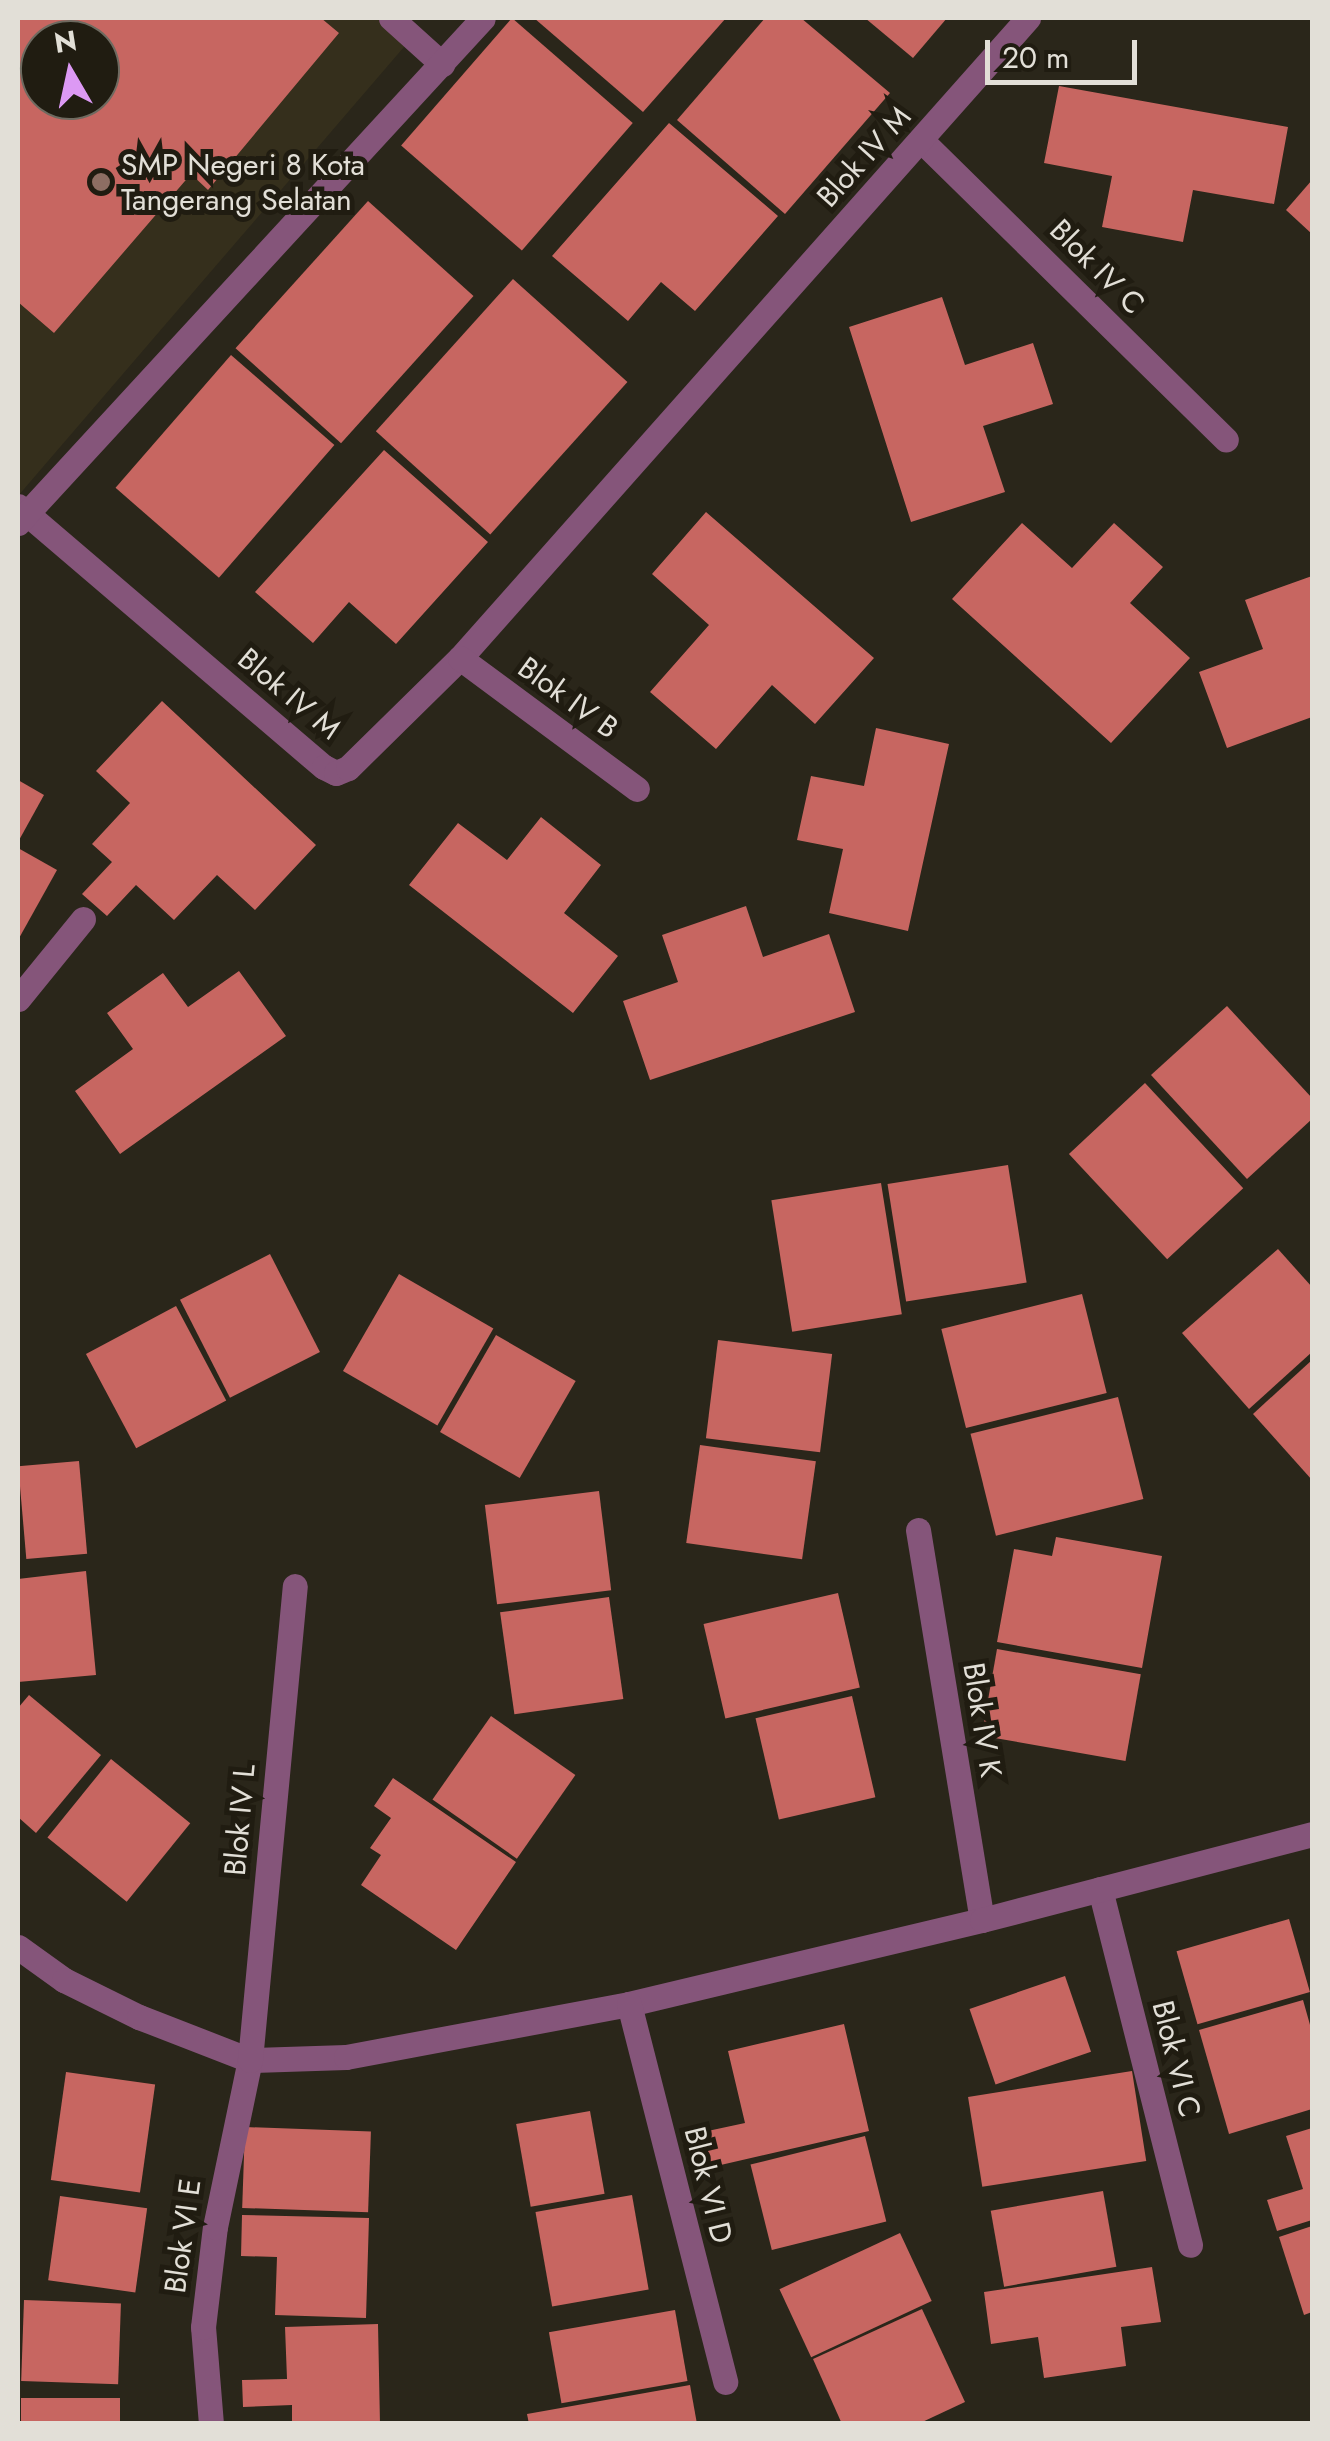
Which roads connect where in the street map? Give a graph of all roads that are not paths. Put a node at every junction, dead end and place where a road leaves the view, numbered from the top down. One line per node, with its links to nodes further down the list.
1 (391, 18): 4 (street)
2 (483, 18): 4 (street, Blok IV M)
3 (1028, 18): 5 (street, Blok IV M)
4 (442, 64): 7 (street, Blok IV M)
5 (922, 141): 6 (street, Blok IV C); 8 (street, Blok IV M)
6 (1226, 440)
7 (20, 514): 8 (street, Blok IV M)
8 (460, 658): 9 (street, Blok IV B)
9 (638, 789)
10 (83, 919): 11 (street)
11 (18, 999)
12 (918, 1530): 16 (street, Blok IV K)
13 (295, 1586): 19 (street, Blok IV L)
14 (1312, 1834): 15 (street)
15 (1100, 1889): 16 (street); 20 (street, Blok VI C)
16 (982, 1920): 18 (street)
17 (18, 1946): 19 (street)
18 (629, 2004): 19 (street); 21 (street, Blok VI D)
19 (250, 2060): 22 (street, Blok VI E)
20 (1190, 2245)
21 (725, 2382)
22 (211, 2424)

